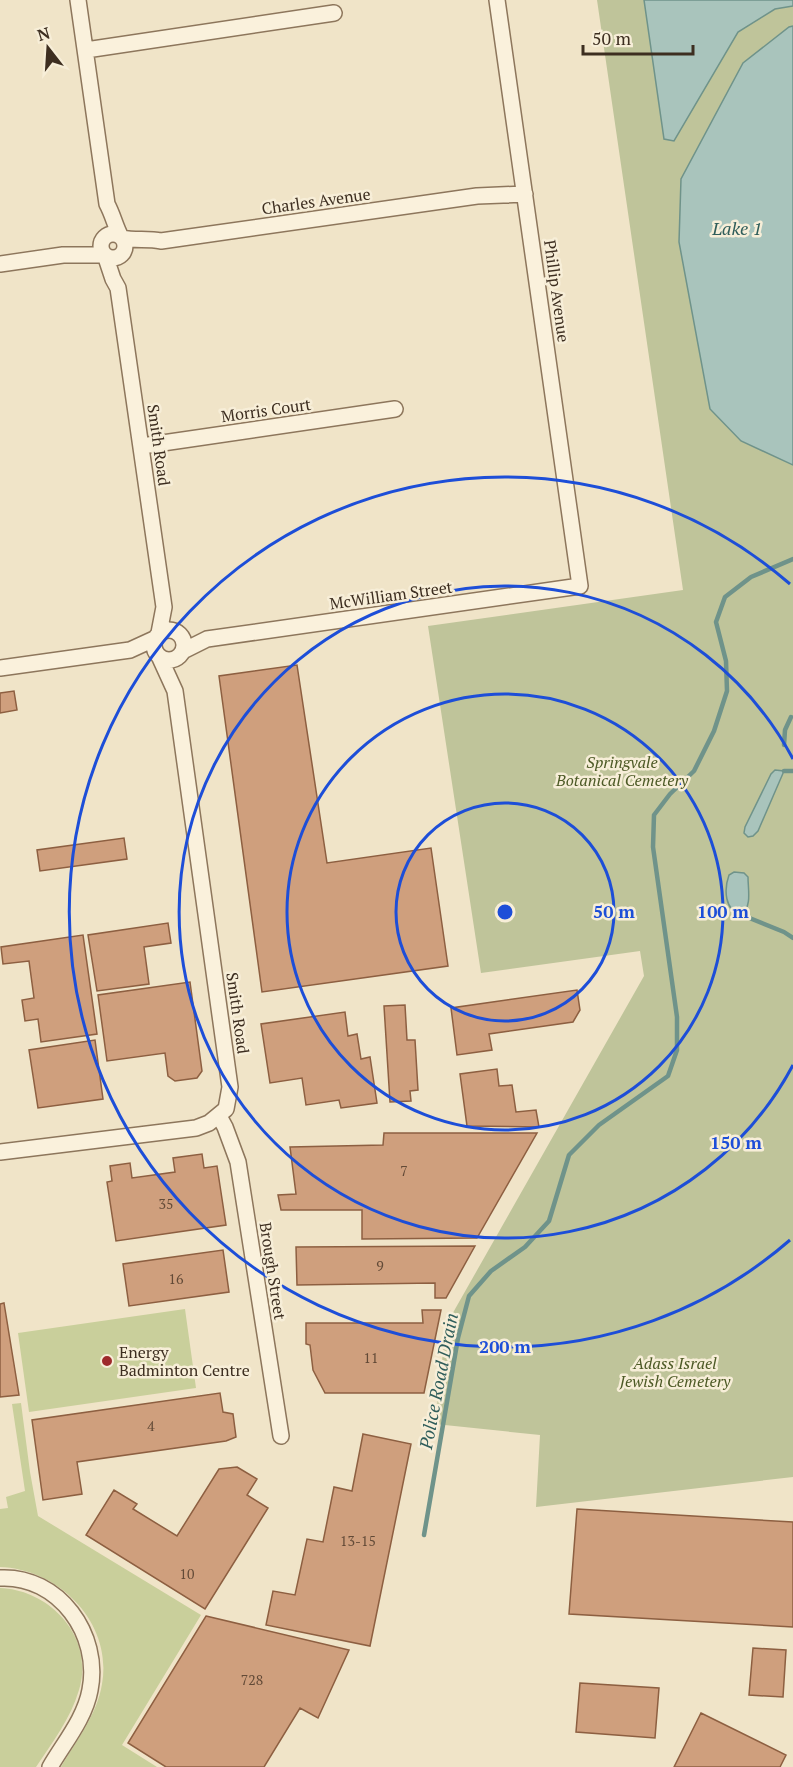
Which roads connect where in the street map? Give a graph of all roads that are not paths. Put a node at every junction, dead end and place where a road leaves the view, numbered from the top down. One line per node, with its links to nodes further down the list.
1 (78, 0): 4 (street, Smith Road)
2 (498, 0): 5 (street, Phillip Avenue)
3 (334, 14): 4 (street)
4 (86, 50): 6 (street, Smith Road)
5 (525, 188): 8 (street, Charles Avenue); 15 (street, Phillip Avenue)
6 (107, 204): 7 (street, Smith Road); 9 (street, Smith Road)
7 (122, 237): 8 (street, Charles Avenue); 9 (street); 10 (street)
8 (161, 241): 10 (street, Charles Avenue)
9 (104, 248): 10 (street); 11 (street); 12 (street, Smith Road)
10 (123, 254): 12 (street, Smith Road)
11 (0, 264)
12 (118, 288): 14 (street, Smith Road)
13 (395, 409): 14 (street, Morris Court)
14 (141, 446): 16 (street, Smith Road)
15 (580, 586): 19 (street, McWilliam Street)
16 (164, 608): 17 (street, Smith Road); 18 (street, Smith Road)
17 (178, 633): 18 (street); 19 (street, McWilliam Street); 21 (street)
18 (157, 636): 20 (street); 22 (street)
19 (207, 639): 21 (street, McWilliam Street)
20 (130, 650): 22 (street); 23 (street)
21 (182, 651): 22 (street); 24 (street, Smith Road)
22 (158, 656): 24 (street, Smith Road)
23 (0, 668)
24 (175, 691): 25 (street, Smith Road)
25 (219, 1116): 26 (street); 27 (street, Brough Street)
26 (0, 1152)
27 (281, 1436)
28 (0, 1578): 29 (street)
29 (50, 1766)

